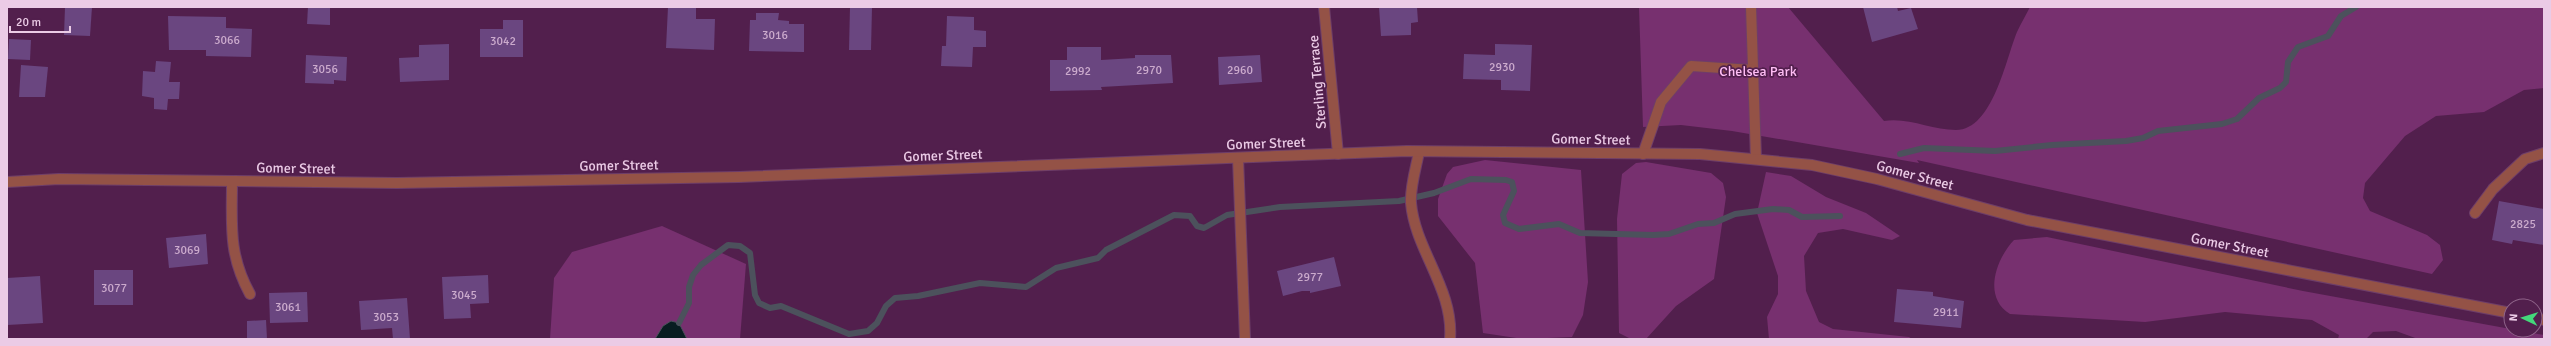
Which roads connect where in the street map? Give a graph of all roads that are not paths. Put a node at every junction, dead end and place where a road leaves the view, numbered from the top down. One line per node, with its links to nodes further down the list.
1 (1324, 7): 6 (street, Sterling Terrace)
2 (1751, 7): 3 (street)
3 (1753, 70): 7 (street); 9 (street)
4 (1419, 152): 6 (street, Gomer Street); 7 (street, Gomer Street); 16 (street)
5 (2544, 153): 12 (street)
6 (1338, 154): 8 (street, Gomer Street)
7 (1644, 154): 9 (street, Gomer Street)
8 (1238, 158): 10 (street, Gomer Street); 15 (street)
9 (1756, 160): 14 (street, Gomer Street)
10 (232, 181): 11 (street, Gomer Street); 13 (street)
11 (7, 182)
12 (2475, 212)
13 (250, 294)
14 (2503, 312)
15 (1245, 339)
16 (1450, 339)

